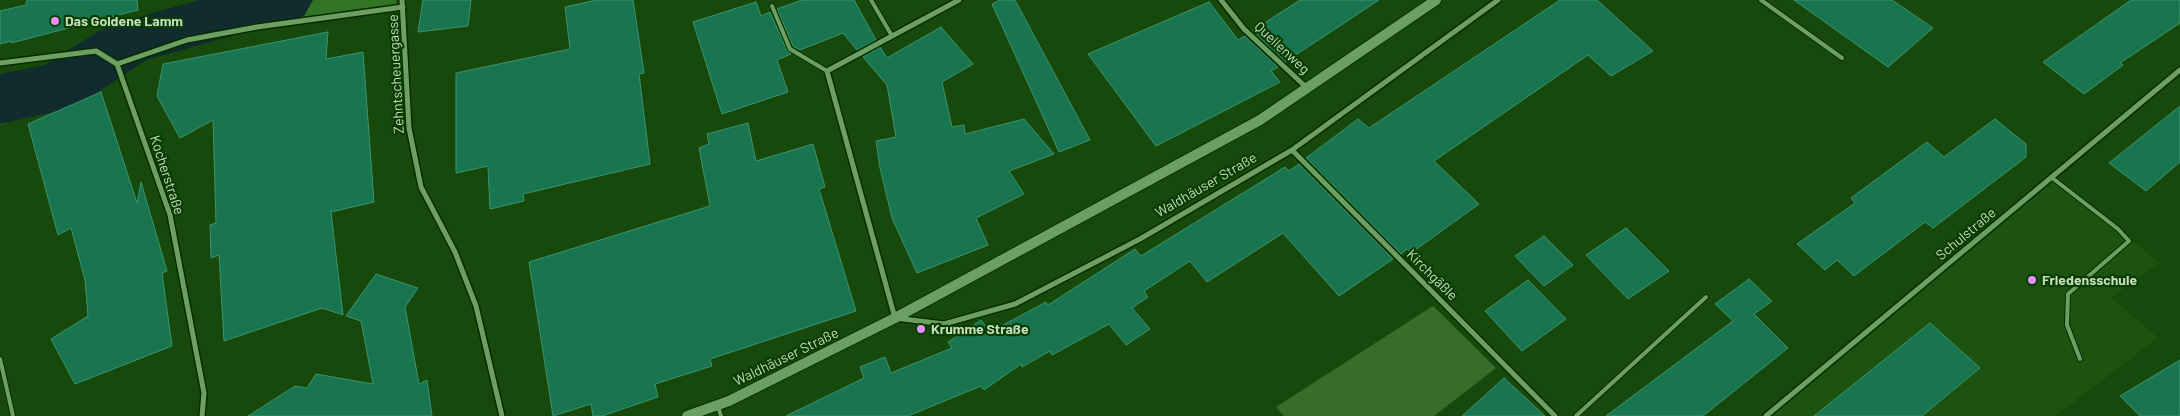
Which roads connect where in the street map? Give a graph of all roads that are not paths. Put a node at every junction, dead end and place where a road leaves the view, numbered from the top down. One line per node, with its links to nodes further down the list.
1 (402, 0): 9 (street)
2 (871, 0): 10 (lane)
3 (958, 0): 10 (street)
4 (1221, 0): 16 (street, Quellenweg)
5 (1436, 0): 16 (street, Waldhäuser Straße)
6 (1498, 0): 17 (street, Waldhäuser Straße)
7 (1761, 0): 11 (lane)
8 (772, 6): 15 (lane)
9 (403, 7): 13 (street, Zehntscheuergasse); 26 (street, Zehntscheuergasse)
10 (892, 36): 15 (street)
11 (1842, 58)
12 (0, 63): 13 (street)
13 (116, 63): 25 (street, Kocherstraße)
14 (2180, 70): 18 (street, Schulstraße)
15 (827, 71): 20 (street)
16 (1308, 89): 20 (street, Waldhäuser Straße)
17 (1292, 150): 20 (street, Waldhäuser Straße); 28 (street, Kirchgäßle)
18 (2052, 177): 22 (lane); 30 (street, Schulstraße)
19 (1706, 297): 29 (lane)
20 (896, 318): 23 (street, Waldhäuser Straße)
21 (0, 359): 24 (lane)
22 (2080, 359)
23 (719, 411): 27 (street, Waldhäuser Straße)
24 (13, 416)
25 (202, 416)
26 (502, 416)
27 (687, 416)
28 (1555, 416)
29 (1576, 416)
30 (1766, 416)

